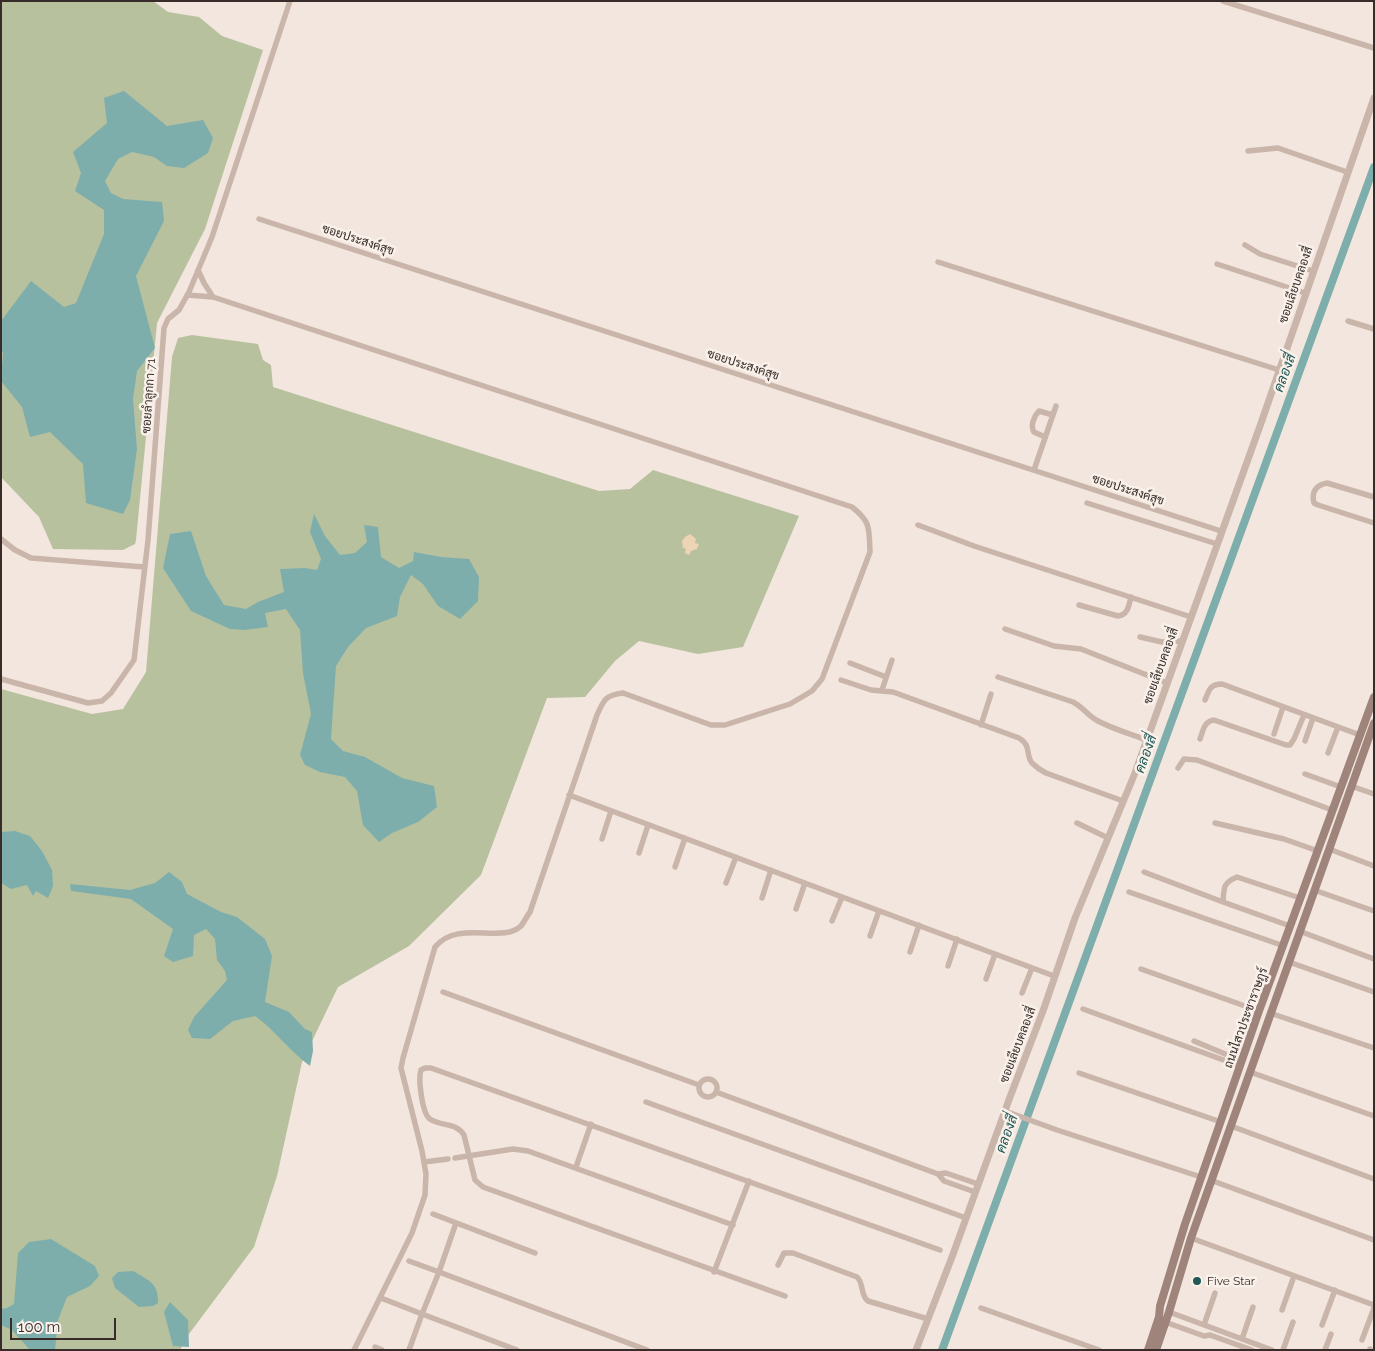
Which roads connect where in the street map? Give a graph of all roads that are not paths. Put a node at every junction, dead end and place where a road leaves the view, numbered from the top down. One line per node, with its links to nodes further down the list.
1 (290, 1): 11 (street, ซอยลำลูกกา 71)
2 (1224, 1): 3 (street)
3 (1374, 48)
4 (1374, 98): 6 (street, ซอยเลียบคลองสี่)
5 (1248, 151): 6 (street)
6 (1347, 172): 12 (street, ซอยเลียบคลองสี่)
7 (259, 219): 22 (street, ซอยประสงค์สุข)
8 (1246, 244): 12 (street)
9 (938, 262): 18 (street)
10 (1217, 264): 13 (street)
11 (198, 270): 14 (street, ซอยลำลูกกา 71); 15 (street)
12 (1313, 271): 13 (street, ซอยเลียบคลองสี่)
13 (1305, 293): 18 (street, ซอยเลียบคลองสี่)
14 (187, 295): 15 (street); 30 (street, ซอยลำลูกกา 71)
15 (213, 297): 66 (street)
16 (1348, 321): 17 (street)
17 (1374, 329)
18 (1279, 370): 27 (street, ซอยเลียบคลองสี่)
19 (1056, 406): 20 (street)
20 (1053, 414): 21 (street); 21 (street)
21 (1045, 437): 22 (street)
22 (1034, 470): 27 (street, ซอยประสงค์สุข)
23 (1374, 498): 25 (street)
24 (1087, 503): 29 (street)
25 (1374, 524)
26 (918, 525): 31 (street)
27 (1221, 531): 29 (street, ซอยเลียบคลองสี่)
28 (1, 539): 30 (street)
29 (1217, 544): 33 (street, ซอยเลียบคลองสี่)
30 (144, 567): 41 (street, ซอยลำลูกกา 71)
31 (1132, 597): 32 (street); 33 (street)
32 (1079, 605)
33 (1190, 617): 36 (street, ซอยเลียบคลองสี่)
34 (1005, 630): 43 (street)
35 (1140, 637): 36 (street)
36 (1182, 641): 43 (street, ซอยเลียบคลองสี่)
37 (892, 660): 39 (street)
38 (850, 663): 39 (street)
39 (886, 676): 44 (street)
40 (998, 677): 58 (street)
41 (1, 679)
42 (841, 680): 44 (street)
43 (1167, 683): 58 (street, ซอยเลียบคลองสี่)
44 (882, 690): 52 (street)
45 (991, 694): 52 (street)
46 (1374, 696): 56 (main road, ถนนไสวประชาราษฎร์)
47 (1205, 700): 48 (street)
48 (1283, 707): 49 (street); 55 (street)
49 (1304, 715): 50 (street); 57 (street)
50 (1313, 718): 53 (street); 59 (street)
51 (1374, 723): 54 (main road, ถนนไสวประชาราษฎร์)
52 (981, 725): 67 (street)
53 (1338, 727): 56 (street); 60 (street)
54 (1372, 733): 63 (main road, ถนนไสวประชาราษฎร์)
55 (1274, 734)
56 (1360, 735): 64 (main road, ถนนไสวประชาราษฎร์)
57 (1200, 738)
58 (1146, 740): 67 (street, ซอยเลียบคลองสี่)
59 (1305, 741)
60 (1328, 753)
61 (1178, 768): 68 (street)
62 (1305, 774): 64 (street)
63 (1351, 786): 65 (street); 76 (main road, ถนนไสวประชาราษฎร์)
64 (1341, 787): 68 (main road, ถนนไสวประชาราษฎร์)
65 (1374, 794)
66 (570, 795): 69 (street); 135 (street)
67 (1123, 801): 74 (street, ซอยเลียบคลองสี่)
68 (1332, 810): 77 (main road, ถนนไสวประชาราษฎร์)
69 (611, 811): 72 (street); 75 (street)
70 (1076, 823): 74 (street)
71 (1214, 823): 77 (street)
72 (648, 825): 73 (street); 78 (street)
73 (685, 838): 79 (street); 82 (street)
74 (1108, 838): 111 (street, ซอยเลียบคลองสี่)
75 (602, 839)
76 (1329, 849): 81 (main road, ถนนไสวประชาราษฎร์); 83 (street)
77 (1318, 851): 80 (main road, ถนนไสวประชาราษฎร์)
78 (639, 853)
79 (736, 857): 84 (street); 86 (street)
80 (1314, 860): 81 (main road); 92 (main road, ถนนไสวประชาราษฎร์)
81 (1324, 864): 88 (main road, ถนนไสวประชาราษฎร์)
82 (675, 866)
83 (1374, 866)
84 (771, 870): 87 (street); 91 (street)
85 (1144, 872): 93 (street)
86 (726, 883)
87 (805, 883): 90 (street); 94 (street)
88 (1314, 890): 96 (street); 100 (main road, ถนนไสวประชาราษฎร์)
89 (1129, 892): 103 (street)
90 (842, 897): 95 (street); 97 (street)
91 (762, 898)
92 (1300, 898): 93 (street); 99 (main road, ถนนไสวประชาราษฎร์)
93 (1223, 902): 99 (street)
94 (796, 909)
95 (879, 911): 98 (street); 101 (street)
96 (1374, 911)
97 (832, 921)
98 (919, 925): 102 (street); 104 (street)
99 (1290, 926): 103 (main road, ถนนไสวประชาราษฎร์)
100 (1300, 931): 106 (street); 107 (main road, ถนนไสวประชาราษฎร์)
101 (870, 936)
102 (957, 939): 105 (street); 108 (street)
103 (1284, 946): 117 (main road, ถนนไสวประชาราษฎร์)
104 (910, 952)
105 (995, 954): 109 (street); 112 (street)
106 (1374, 960)
107 (1289, 962): 114 (street); 118 (main road, ถนนไสวประชาราษฎร์)
108 (948, 966)
109 (1032, 968): 111 (street); 115 (street)
110 (1141, 969): 117 (street)
111 (1054, 976): 127 (street, ซอยเลียบคลองสี่)
112 (986, 979)
113 (443, 992): 124 (street)
114 (1374, 992)
115 (1022, 993)
116 (1083, 1009): 121 (street)
117 (1259, 1011): 121 (main road, ถนนไสวประชาราษฎร์)
118 (1270, 1013): 120 (street); 122 (main road, ถนนไสวประชาราษฎร์)
119 (1194, 1041): 121 (street)
120 (1374, 1048)
121 (1241, 1064): 129 (main road, ถนนไสวประชาราษฎร์)
122 (1250, 1072): 128 (street); 131 (main road, ถนนไสวประชาราษฎร์)
123 (1079, 1073): 129 (street)
124 (699, 1085): 125 (street); 125 (street)
125 (716, 1092): 137 (street)
126 (646, 1102): 145 (street)
127 (1005, 1111): 138 (street); 142 (street, ซอยเลียบคลองสี่)
128 (1374, 1116)
129 (1221, 1122): 138 (main road, ถนนไสวประชาราษฎร์)
130 (591, 1124): 132 (street); 136 (street); 140 (street)
131 (1232, 1126): 139 (street); 141 (main road, ถนนไสวประชาราษฎร์)
132 (470, 1156): 133 (street); 136 (street); 155 (street)
133 (455, 1158)
134 (448, 1159): 135 (street)
135 (424, 1162): 160 (street)
136 (576, 1167): 147 (street)
137 (938, 1174): 142 (street); 143 (street)
138 (1201, 1177): 186 (main road, ถนนไสวประชาราษฎร์)
139 (1374, 1179)
140 (749, 1180): 147 (street); 150 (street)
141 (1213, 1181): 148 (main road, ถนนไสวประชาราษฎร์); 149 (street)
142 (978, 1184): 143 (street, ซอยเลียบคลองสี่)
143 (975, 1192): 145 (street, ซอยเลียบคลองสี่)
144 (433, 1214): 146 (street)
145 (966, 1218): 168 (street, ซอยเลียบคลองสี่)
146 (456, 1223): 151 (street); 154 (street)
147 (733, 1225): 155 (street)
148 (1191, 1238): 156 (street); 166 (main road, ถนนไสวประชาราษฎร์)
149 (1374, 1240)
150 (940, 1250)
151 (535, 1253)
152 (409, 1262): 154 (street)
153 (778, 1265): 168 (street)
154 (439, 1272): 167 (street); 183 (street)
155 (714, 1272): 159 (street)
156 (1294, 1276): 157 (street); 165 (street)
157 (1335, 1290): 161 (street); 172 (street)
158 (1215, 1294): 171 (street)
159 (785, 1296)
160 (380, 1298): 167 (street); 179 (street)
161 (1374, 1305)
162 (1253, 1307): 176 (street)
163 (982, 1308): 185 (street)
164 (1374, 1308): 177 (street)
165 (1282, 1310)
166 (1169, 1312): 169 (main road, ถนนไสวประชาราษฎร์); 171 (street)
167 (422, 1314): 181 (street); 182 (street)
168 (928, 1319): 184 (street, ซอยเลียบคลองสี่)
169 (1166, 1322): 175 (street); 187 (main road, ถนนไสวประชาราษฎร์)
170 (1293, 1322): 190 (street)
171 (1204, 1325): 173 (street)
172 (1322, 1325)
173 (1212, 1328): 175 (street); 176 (street)
174 (1331, 1334): 191 (street)
175 (1210, 1335): 188 (street)
176 (1242, 1339): 189 (street)
177 (1362, 1340)
178 (375, 1347): 180 (street)
179 (354, 1350)
180 (382, 1350)
181 (409, 1350)
182 (517, 1350)
183 (647, 1350)
184 (916, 1350)
185 (1099, 1350)
186 (1148, 1350)
187 (1156, 1350)
188 (1252, 1350)
189 (1272, 1350)
190 (1283, 1350)
191 (1325, 1350)

